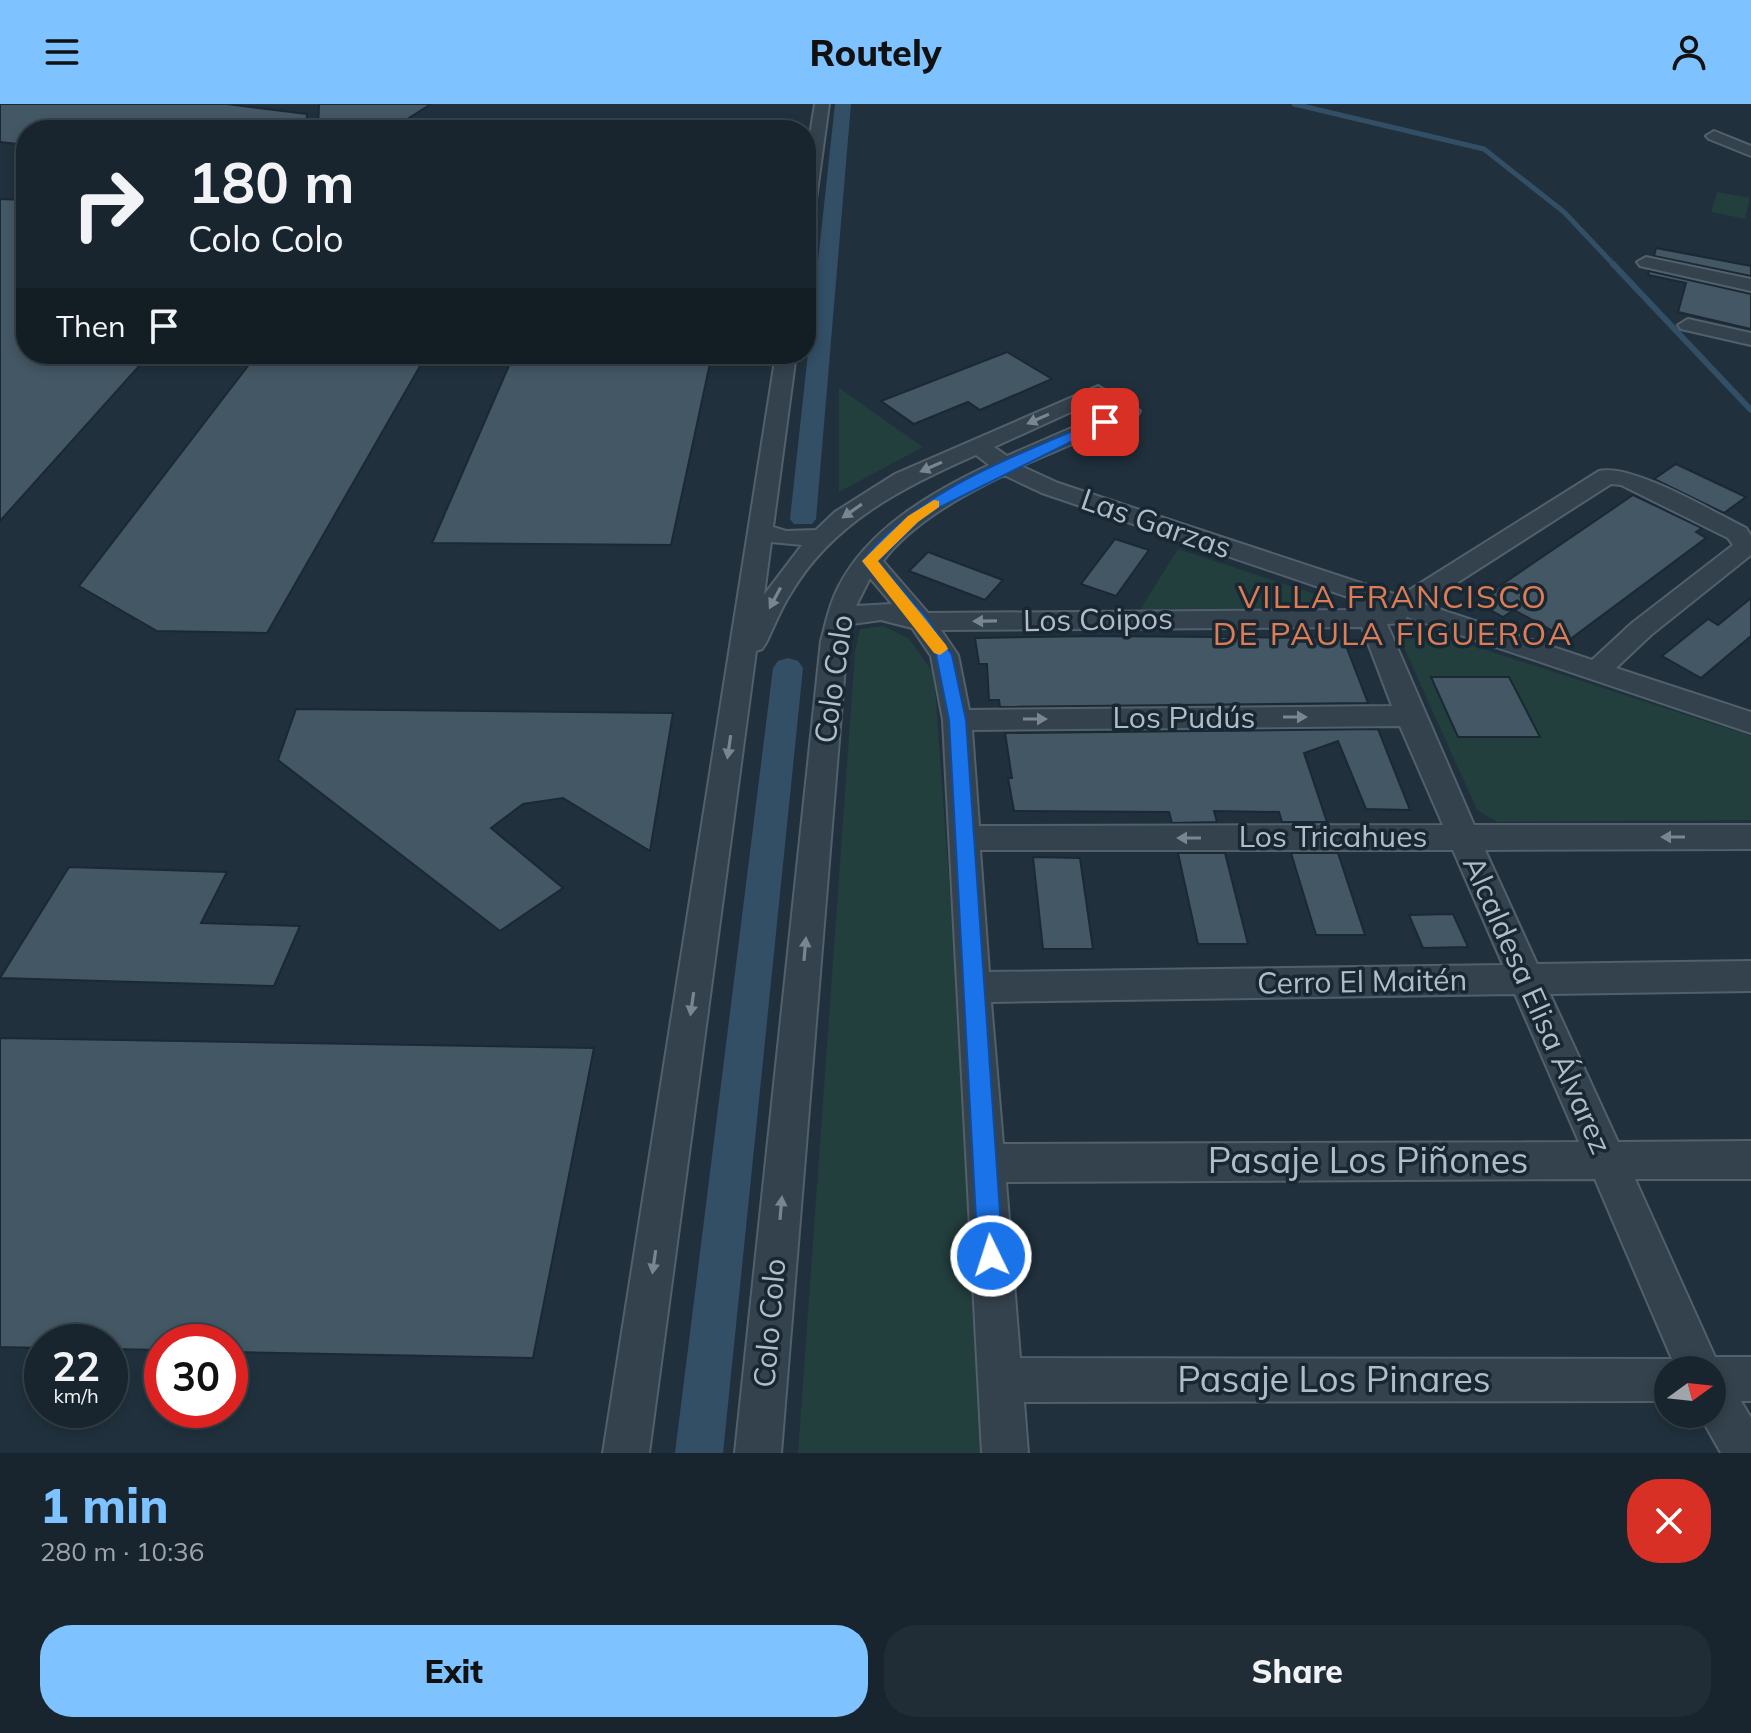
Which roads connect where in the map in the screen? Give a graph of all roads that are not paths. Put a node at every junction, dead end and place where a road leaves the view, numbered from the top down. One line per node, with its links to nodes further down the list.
1 (822, 104): 3 (street)
2 (1714, 136): 4 (street)
3 (816, 145)
4 (1751, 151)
5 (1646, 262): 6 (street)
6 (1751, 285)
7 (1688, 325): 8 (street)
8 (1751, 339)
9 (785, 364): 12 (street, Colo Colo)
10 (978, 446): 11 (street, Las Garzas); 11 (street, Colo Colo, one-way to 10); 13 (street, Colo Colo, one-way to 13)
11 (1005, 467): 14 (street, Colo Colo); 16 (street, Las Garzas)
12 (760, 531): 13 (street); 19 (street, Colo Colo)
13 (823, 537): 19 (street, Colo Colo, one-way to 19)
14 (869, 561): 17 (street, Colo Colo); 18 (street)
15 (1401, 607): 16 (street); 16 (street, Las Garzas); 20 (street, Las Garzas); 20 (street)
16 (1371, 617): 18 (street, Los Coipos, one-way to 18); 21 (street, Alcaldesa Elisa Álvarez)
17 (840, 619): 18 (street, Los Coipos); 40 (street, Colo Colo, one-way to 17)
18 (921, 622): 22 (street)
19 (740, 670): 39 (street, Colo Colo, one-way to 39)
20 (1598, 672): 23 (street, Las Garzas)
21 (1410, 716): 22 (street, Los Pudús, one-way to 21); 24 (street, Alcaldesa Elisa Álvarez)
22 (957, 720): 26 (street)
23 (1751, 723)
24 (1464, 837): 25 (street, Los Tricahues, one-way to 24); 26 (street, Los Tricahues, one-way to 26); 28 (street, Alcaldesa Elisa Álvarez)
25 (1751, 837)
26 (964, 838): 29 (street)
27 (1751, 976): 28 (street, Cerro El Maitén)
28 (1526, 979): 29 (street, Cerro El Maitén); 30 (street, Alcaldesa Elisa Álvarez)
29 (973, 987): 32 (street)
30 (1604, 1159): 31 (street, Pasaje Los Piñones); 32 (street, Pasaje Los Piñones); 33 (street, Alcaldesa Elisa Álvarez)
31 (1751, 1160)
32 (984, 1163): 37 (street)
33 (1693, 1356)
34 (1654, 1379): 37 (street, Pasaje Los Pinares)
35 (1726, 1379): 36 (street)
36 (1751, 1379)
37 (1000, 1380): 41 (street)
38 (1726, 1418): 42 (street)
39 (626, 1453)
40 (758, 1453)
41 (1005, 1453)
42 (1746, 1453)

